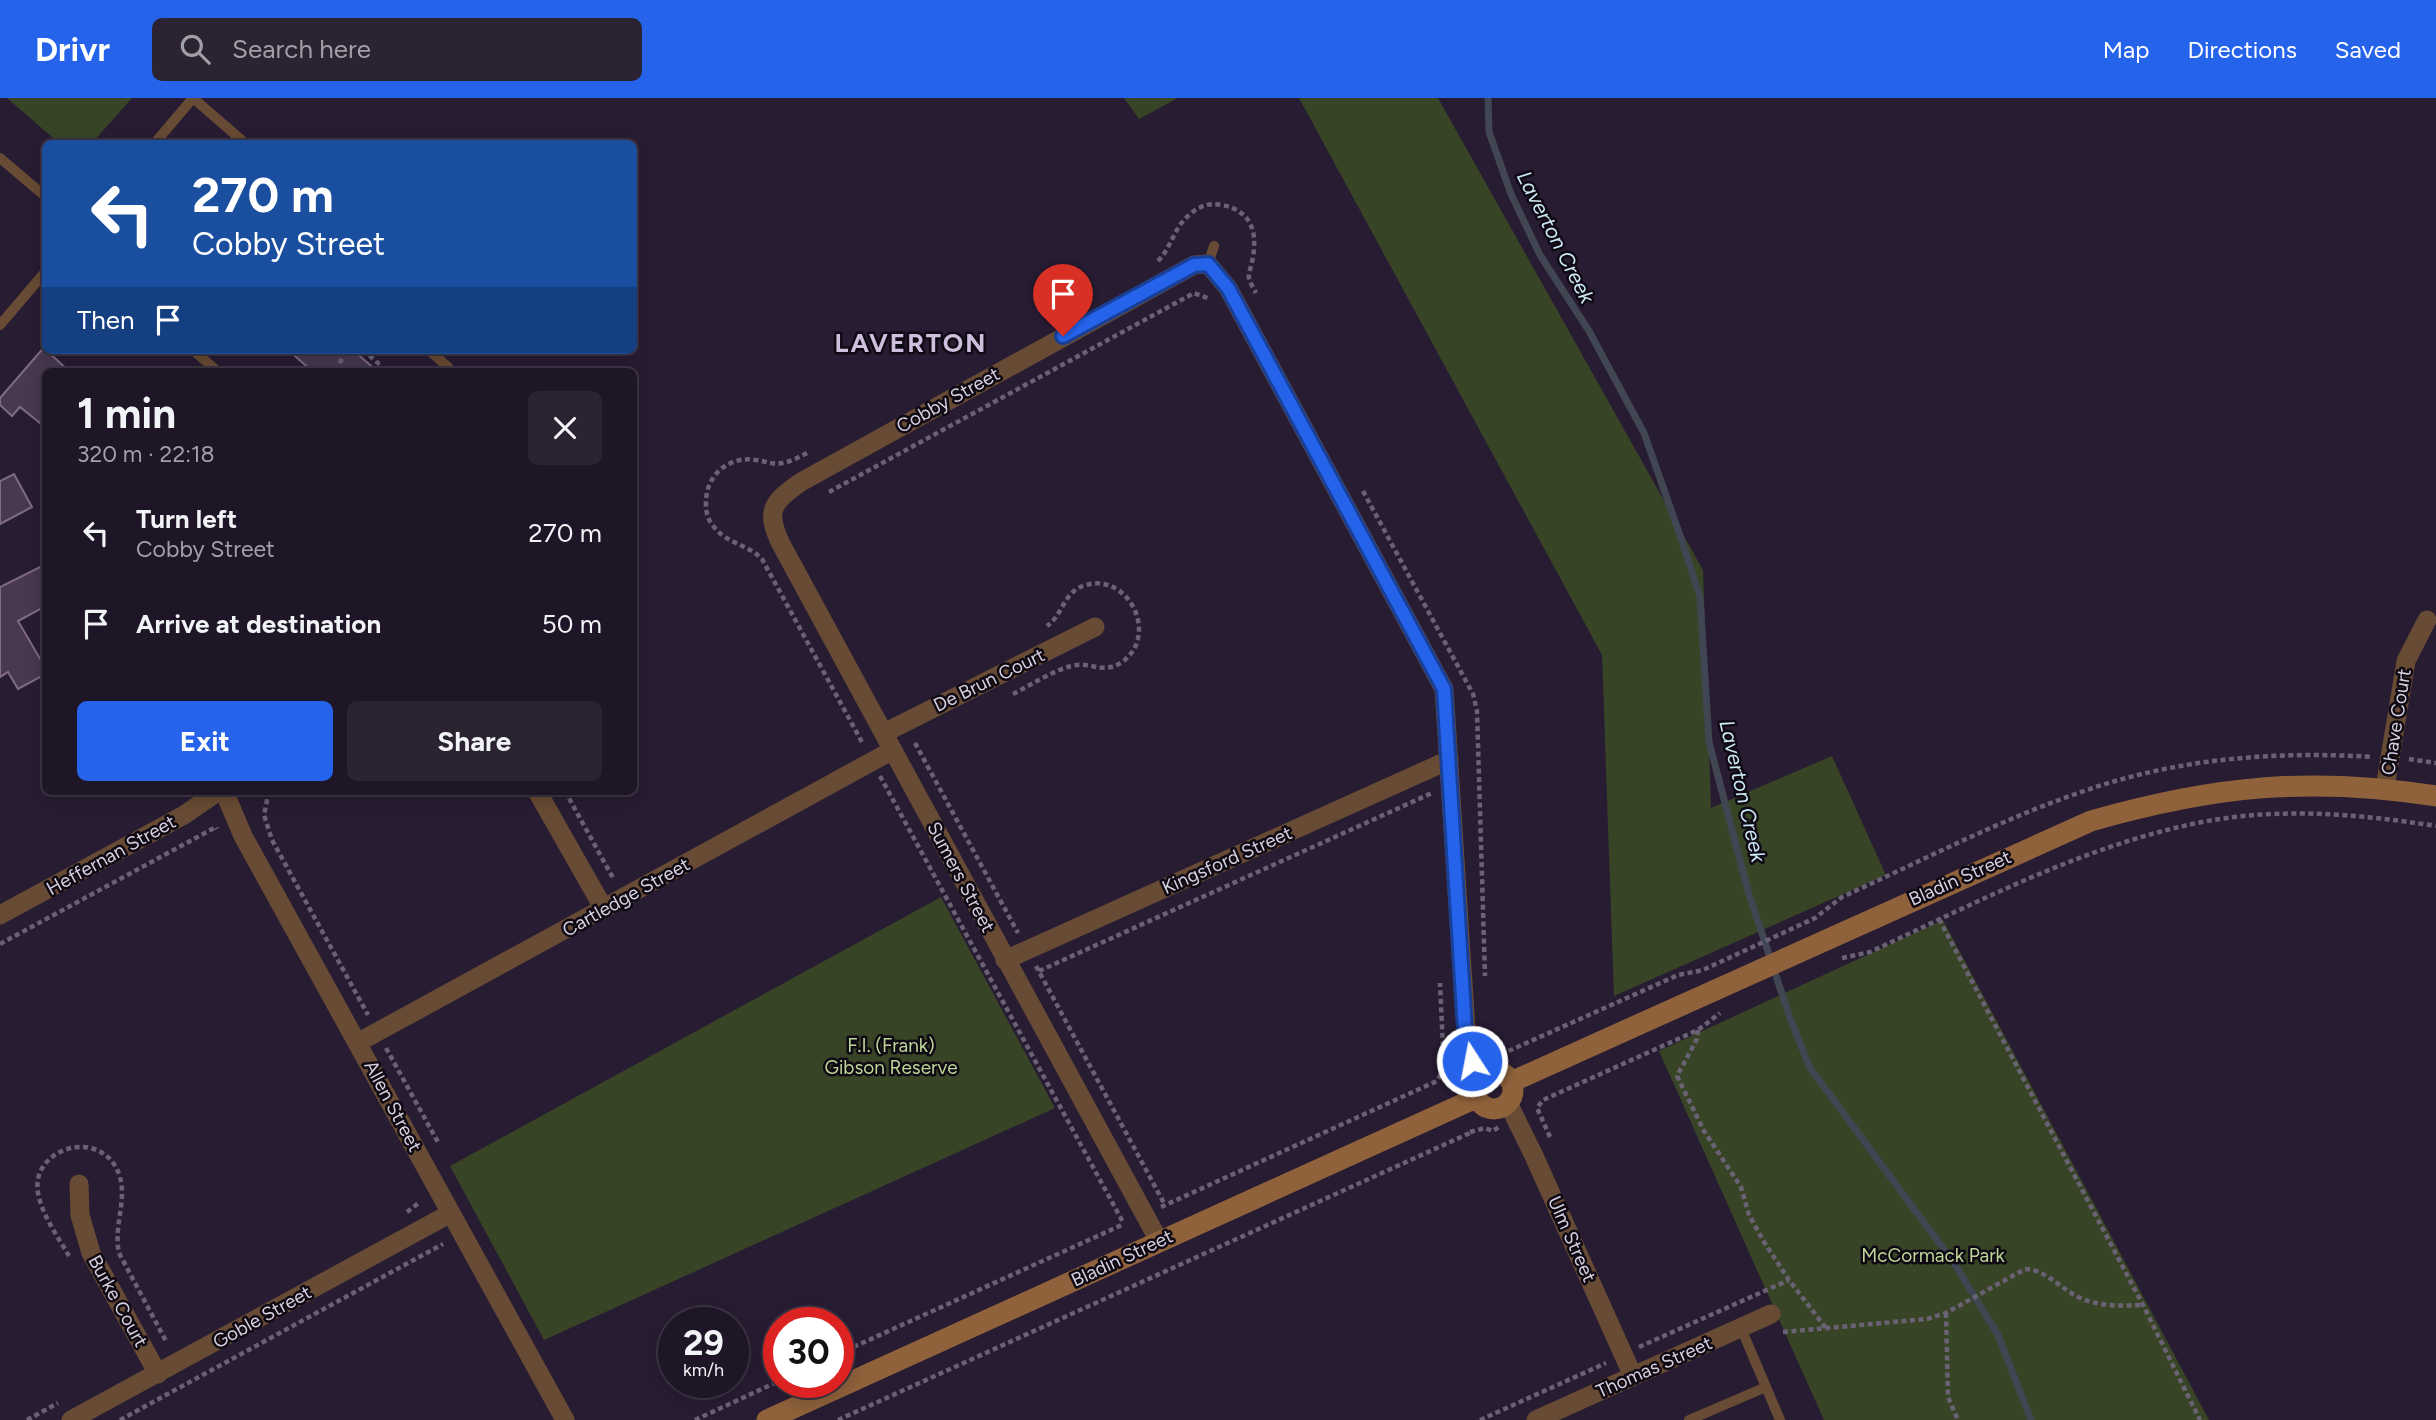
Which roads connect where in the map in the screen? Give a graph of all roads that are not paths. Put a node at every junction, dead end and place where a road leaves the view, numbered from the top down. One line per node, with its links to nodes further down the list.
1 (193, 98): 2 (lane); 3 (lane)
2 (157, 140)
3 (241, 140)
4 (0, 158): 5 (lane)
5 (42, 194)
6 (42, 276): 7 (lane)
7 (0, 325)
8 (198, 354): 10 (lane)
9 (433, 354): 11 (lane)
10 (214, 368)
11 (447, 368)
12 (772, 511): 15 (street, Sumers Street); 16 (street, Cobby Street)
13 (2427, 620): 17 (street, Chave Court)
14 (1095, 627): 15 (street, De Brun Court)
15 (889, 742): 22 (street, Cartledge Street); 24 (street, Sumers Street)
16 (1440, 764): 24 (street, Kingsford Street); 26 (street)
17 (2385, 788): 21 (street, Bladin Street); 27 (street, Bladin Street)
18 (216, 795): 23 (street, Heffernan Street)
19 (224, 795): 25 (street, Allen Street)
20 (539, 795): 22 (street)
21 (2436, 796)
22 (604, 909): 25 (street, Cartledge Street)
23 (0, 915)
24 (1005, 960): 31 (street, Sumers Street)
25 (359, 1042): 30 (street, Allen Street)
26 (1485, 1065): 27 (street); 28 (street)
27 (1509, 1093): 28 (street); 35 (street, Ulm Street)
28 (1476, 1098): 31 (street, Bladin Street)
29 (79, 1184): 34 (street, Burke Court)
30 (451, 1213): 34 (street, Goble Street); 38 (street, Allen Street)
31 (1159, 1241): 39 (street, Bladin Street)
32 (1771, 1314): 33 (street, Thomas Street)
33 (1741, 1328): 35 (street, Thomas Street); 36 (lane)
34 (158, 1374): 37 (street, Goble Street)
35 (1633, 1376): 40 (street, Thomas Street)
36 (1766, 1387): 41 (lane); 42 (lane)
37 (71, 1420)
38 (565, 1420)
39 (767, 1420)
40 (1536, 1420)
41 (1689, 1420)
42 (1780, 1420)

